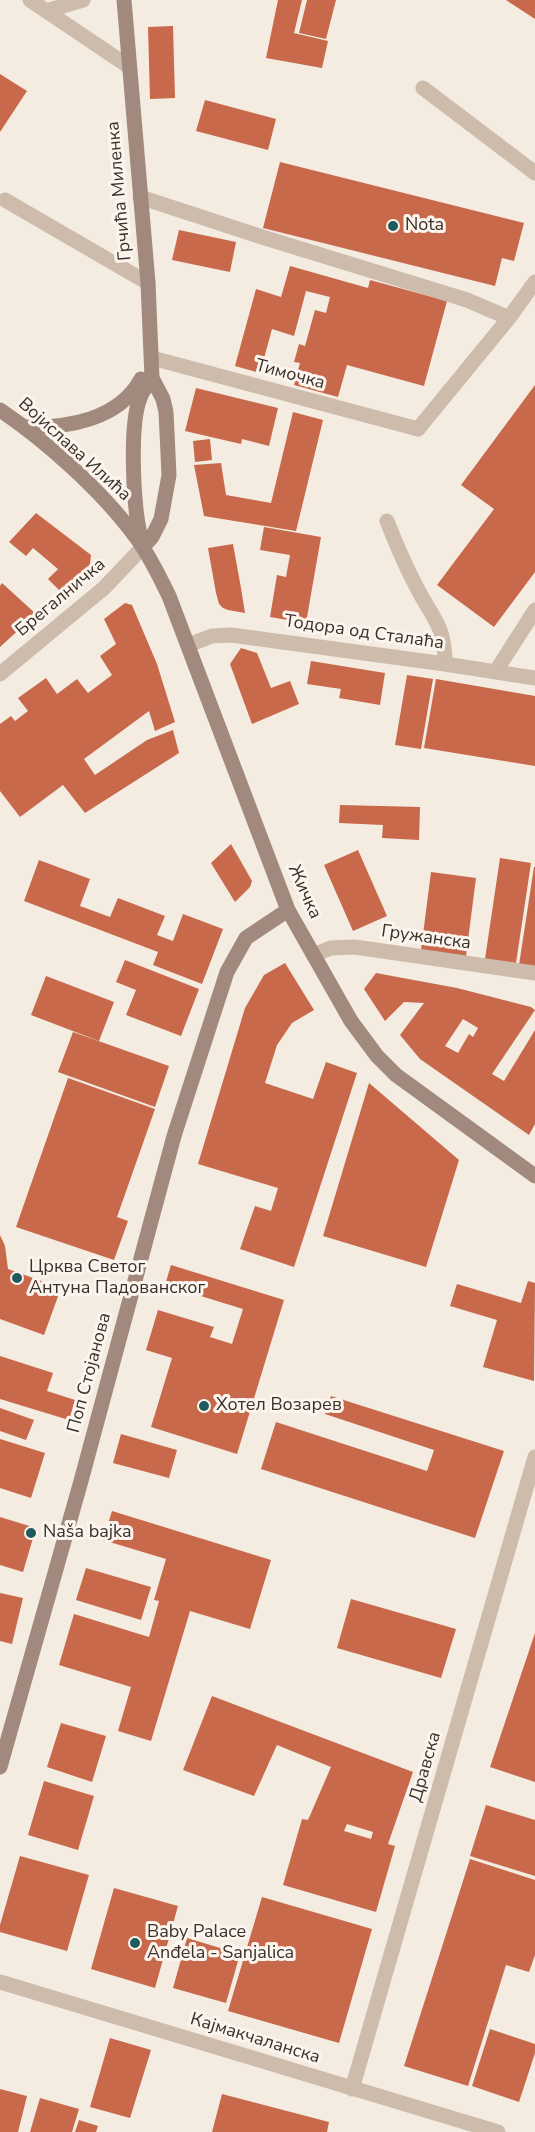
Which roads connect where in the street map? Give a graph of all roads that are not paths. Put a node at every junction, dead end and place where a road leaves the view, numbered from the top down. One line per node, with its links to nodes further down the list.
1 (30, 0): 4 (street)
2 (83, 0): 4 (street)
3 (124, 0): 5 (street, Грчића Миленка)
4 (46, 11): 5 (street)
5 (128, 66): 8 (street, Грчића Миленка)
6 (423, 88): 7 (street)
7 (535, 173)
8 (140, 197): 11 (street, Грчића Миленка); 12 (street)
9 (5, 200): 11 (street)
10 (535, 282): 12 (street)
11 (148, 283): 13 (street, Грчића Миленка)
12 (508, 318): 13 (street, Тимочка)
13 (152, 358): 14 (street, Грчића Миленка); 16 (street)
14 (152, 378): 18 (street, Грчића Миленка); 18 (street, Грчића Миленка)
15 (0, 410): 16 (street, Војислава Илића)
16 (25, 427): 18 (street, Војислава Илића)
17 (387, 521): 21 (street)
18 (143, 547): 20 (street, Жичка); 23 (street, Брегалничка)
19 (535, 610): 22 (street)
20 (188, 645): 21 (street, Тодора од Сталаћа); 25 (street, Жичка)
21 (445, 663): 22 (street, Тодора од Сталаћа)
22 (496, 671): 24 (street, Тодора од Сталаћа)
23 (0, 674)
24 (535, 678)
25 (288, 910): 26 (street, Жичка); 30 (street, Поп Стојанова)
26 (313, 955): 27 (street, Гружанска); 28 (street, Жичка)
27 (535, 973)
28 (535, 1176)
29 (535, 1457): 32 (street, Дравска)
30 (0, 1767)
31 (0, 1982): 32 (street, Кајмакчаланска)
32 (352, 2089): 33 (street, Кајмакчаланска)
33 (498, 2132)

